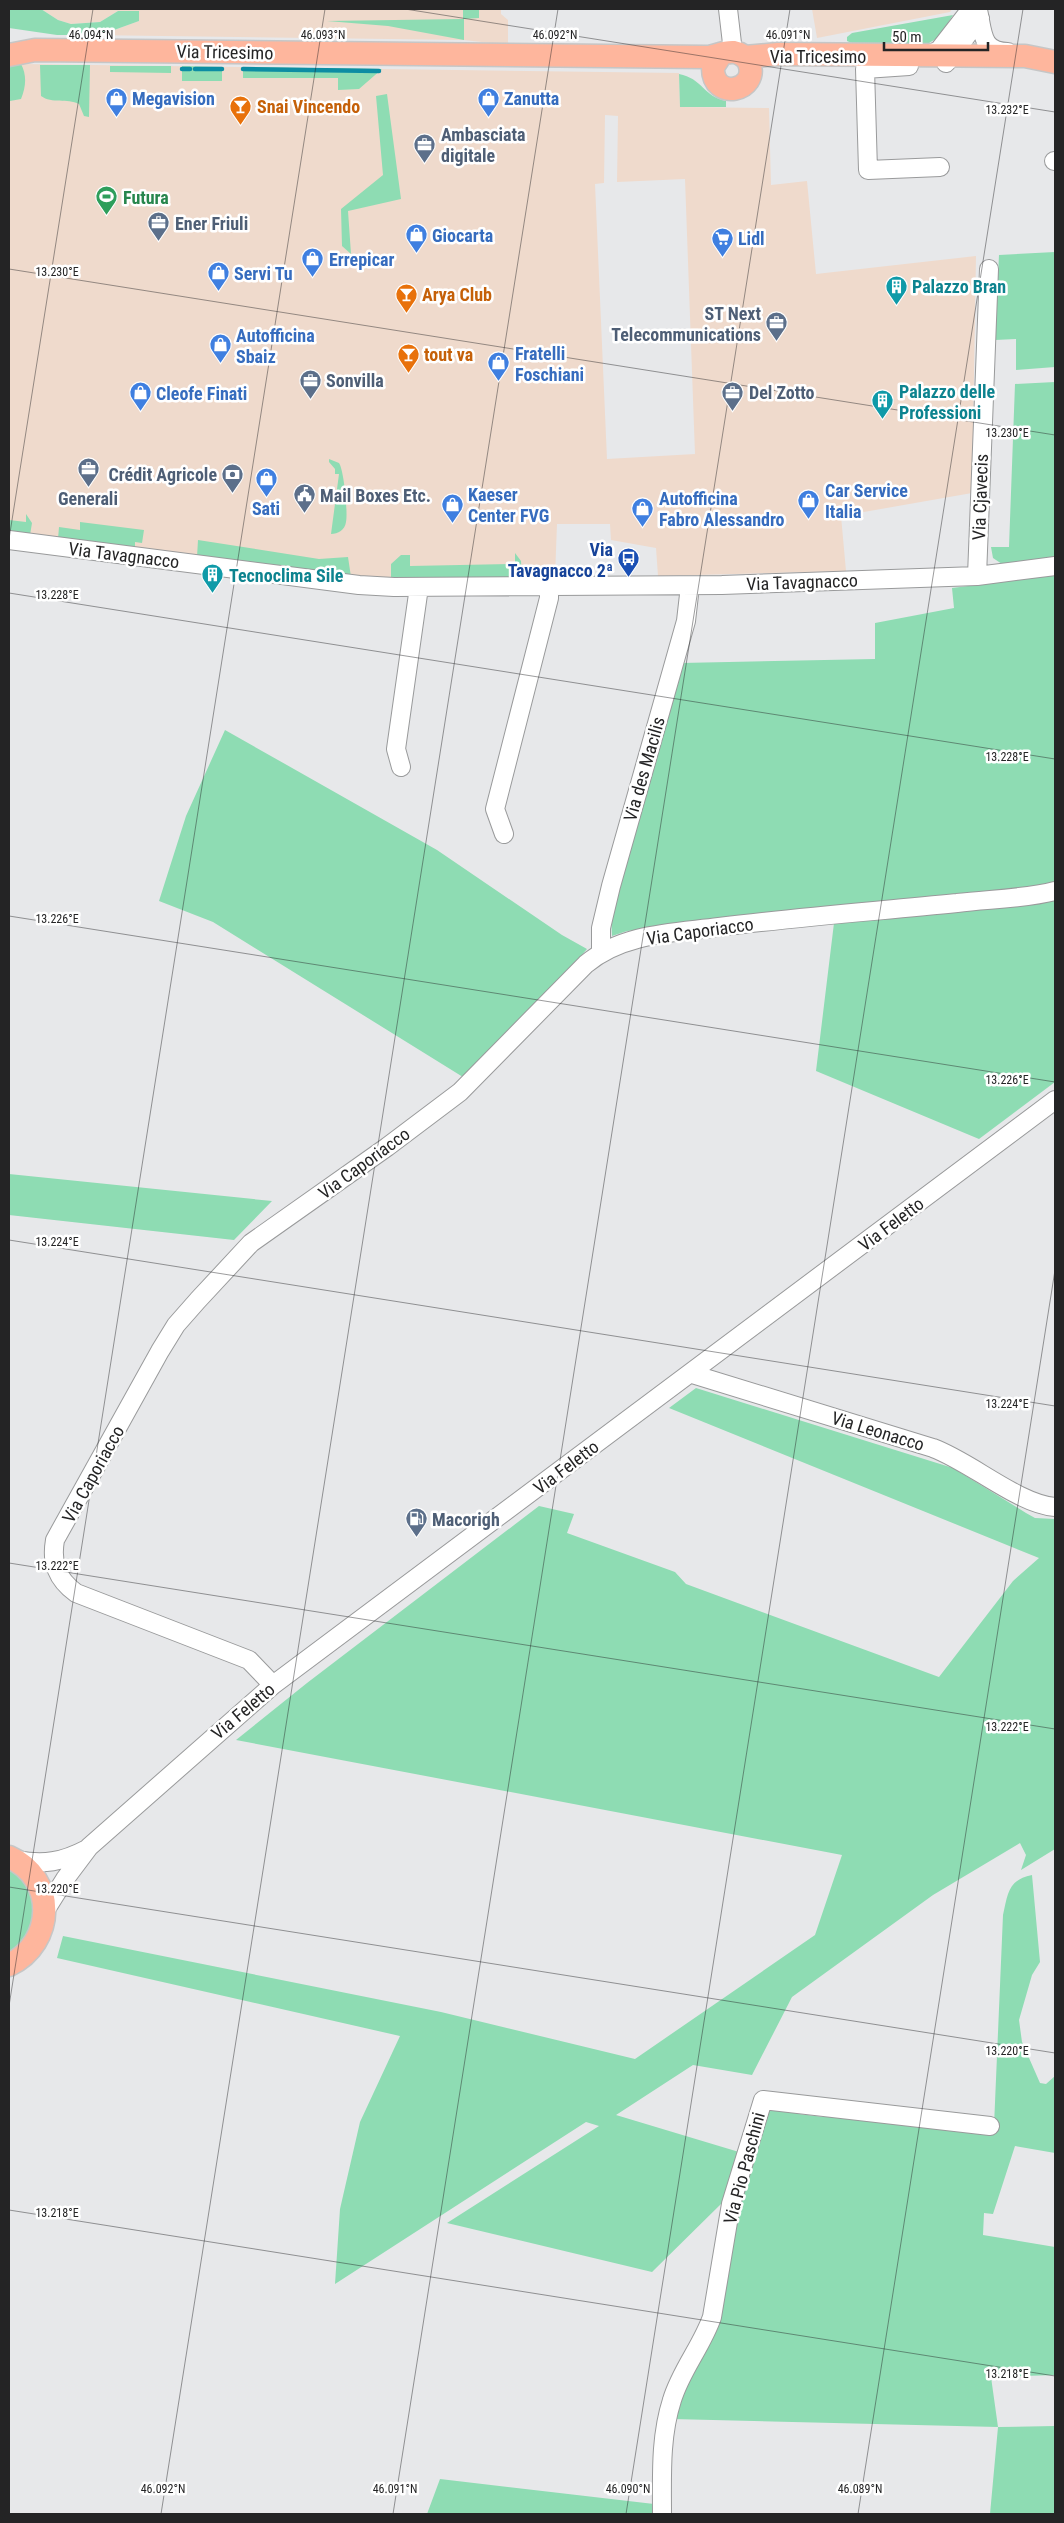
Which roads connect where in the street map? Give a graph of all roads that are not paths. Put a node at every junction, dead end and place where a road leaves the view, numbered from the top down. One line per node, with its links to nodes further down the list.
1 (728, 9): 8 (street)
2 (976, 12): 5 (street); 6 (street); 9 (street)
3 (9, 42): 4 (main road, Via Tricesimo)
4 (20, 52): 7 (main road, Via Tricesimo)
5 (927, 56): 6 (main road, Via Tricesimo); 8 (main road, Via Tricesimo)
6 (952, 56): 9 (main road, Via Tricesimo); 10 (street, Via Tricesimo)
7 (599, 57): 8 (main road, Via Tricesimo); 11 (main road, Via Tricesimo)
8 (737, 60): 10 (main road, Via Tricesimo); 11 (main road); 11 (main road, Via Tricesimo)
9 (1050, 61): 10 (main road, Via Tricesimo)
10 (865, 69): 12 (street, Via Tricesimo)
11 (714, 77)
12 (940, 167)
13 (989, 269): 16 (street, Via Cjavecis)
14 (9, 540): 19 (street, Via Tavagnacco)
15 (1055, 566): 16 (street, Via Tavagnacco)
16 (977, 576): 18 (street, Via Tavagnacco)
17 (549, 585): 18 (street, Via Tavagnacco); 19 (street, Via Tavagnacco); 21 (street)
18 (690, 586): 23 (street, Via des Macilis)
19 (419, 587): 20 (street)
20 (401, 767)
21 (504, 834)
22 (1055, 891): 23 (street, Via Caporiacco)
23 (601, 952): 27 (street, Via Caporiacco)
24 (1055, 1100): 25 (street, Via Feletto)
25 (692, 1374): 26 (street, Via Leonacco); 27 (street, Via Feletto)
26 (1055, 1506)
27 (273, 1685): 28 (street, Via Feletto)
28 (89, 1848): 29 (street, Via Feletto); 30 (street, Via Feletto)
29 (13, 1859): 30 (main road)
30 (46, 1911): 31 (main road)
31 (9, 1964)
32 (990, 2126): 33 (street, Via Pio Paschini)
33 (662, 2514)

